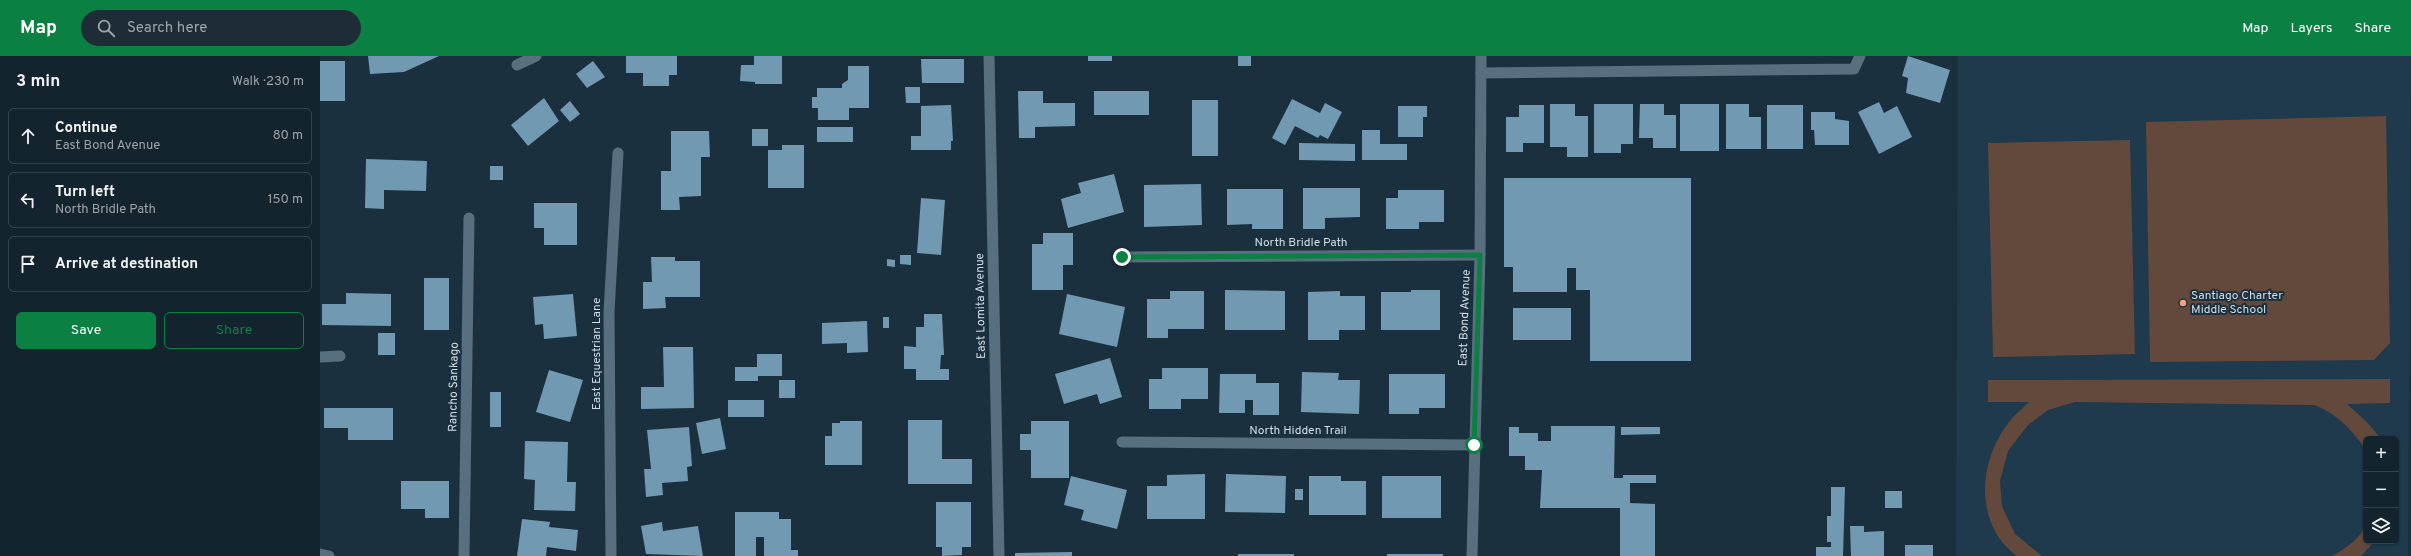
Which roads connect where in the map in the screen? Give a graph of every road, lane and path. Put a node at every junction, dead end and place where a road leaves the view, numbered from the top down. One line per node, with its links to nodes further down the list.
1 (536, 56): 5 (street)
2 (989, 56): 19 (street, East Lomita Avenue)
3 (1481, 56): 6 (street, East Bond Avenue)
4 (1860, 56): 6 (street)
5 (517, 65)
6 (1481, 73): 9 (street, East Bond Avenue)
7 (618, 153): 18 (street, East Equestrian Lane)
8 (469, 218): 17 (street, Rancho Sankago)
9 (1480, 255): 10 (street, North Bridle Path); 14 (street, East Bond Avenue)
10 (1122, 257)
11 (340, 356): 12 (street)
12 (320, 357)
13 (1122, 442): 14 (street, North Hidden Trail)
14 (1474, 445): 20 (street, East Bond Avenue)
15 (320, 554): 16 (street)
16 (329, 556)
17 (464, 556)
18 (611, 556)
19 (999, 556)
20 (1472, 556)

